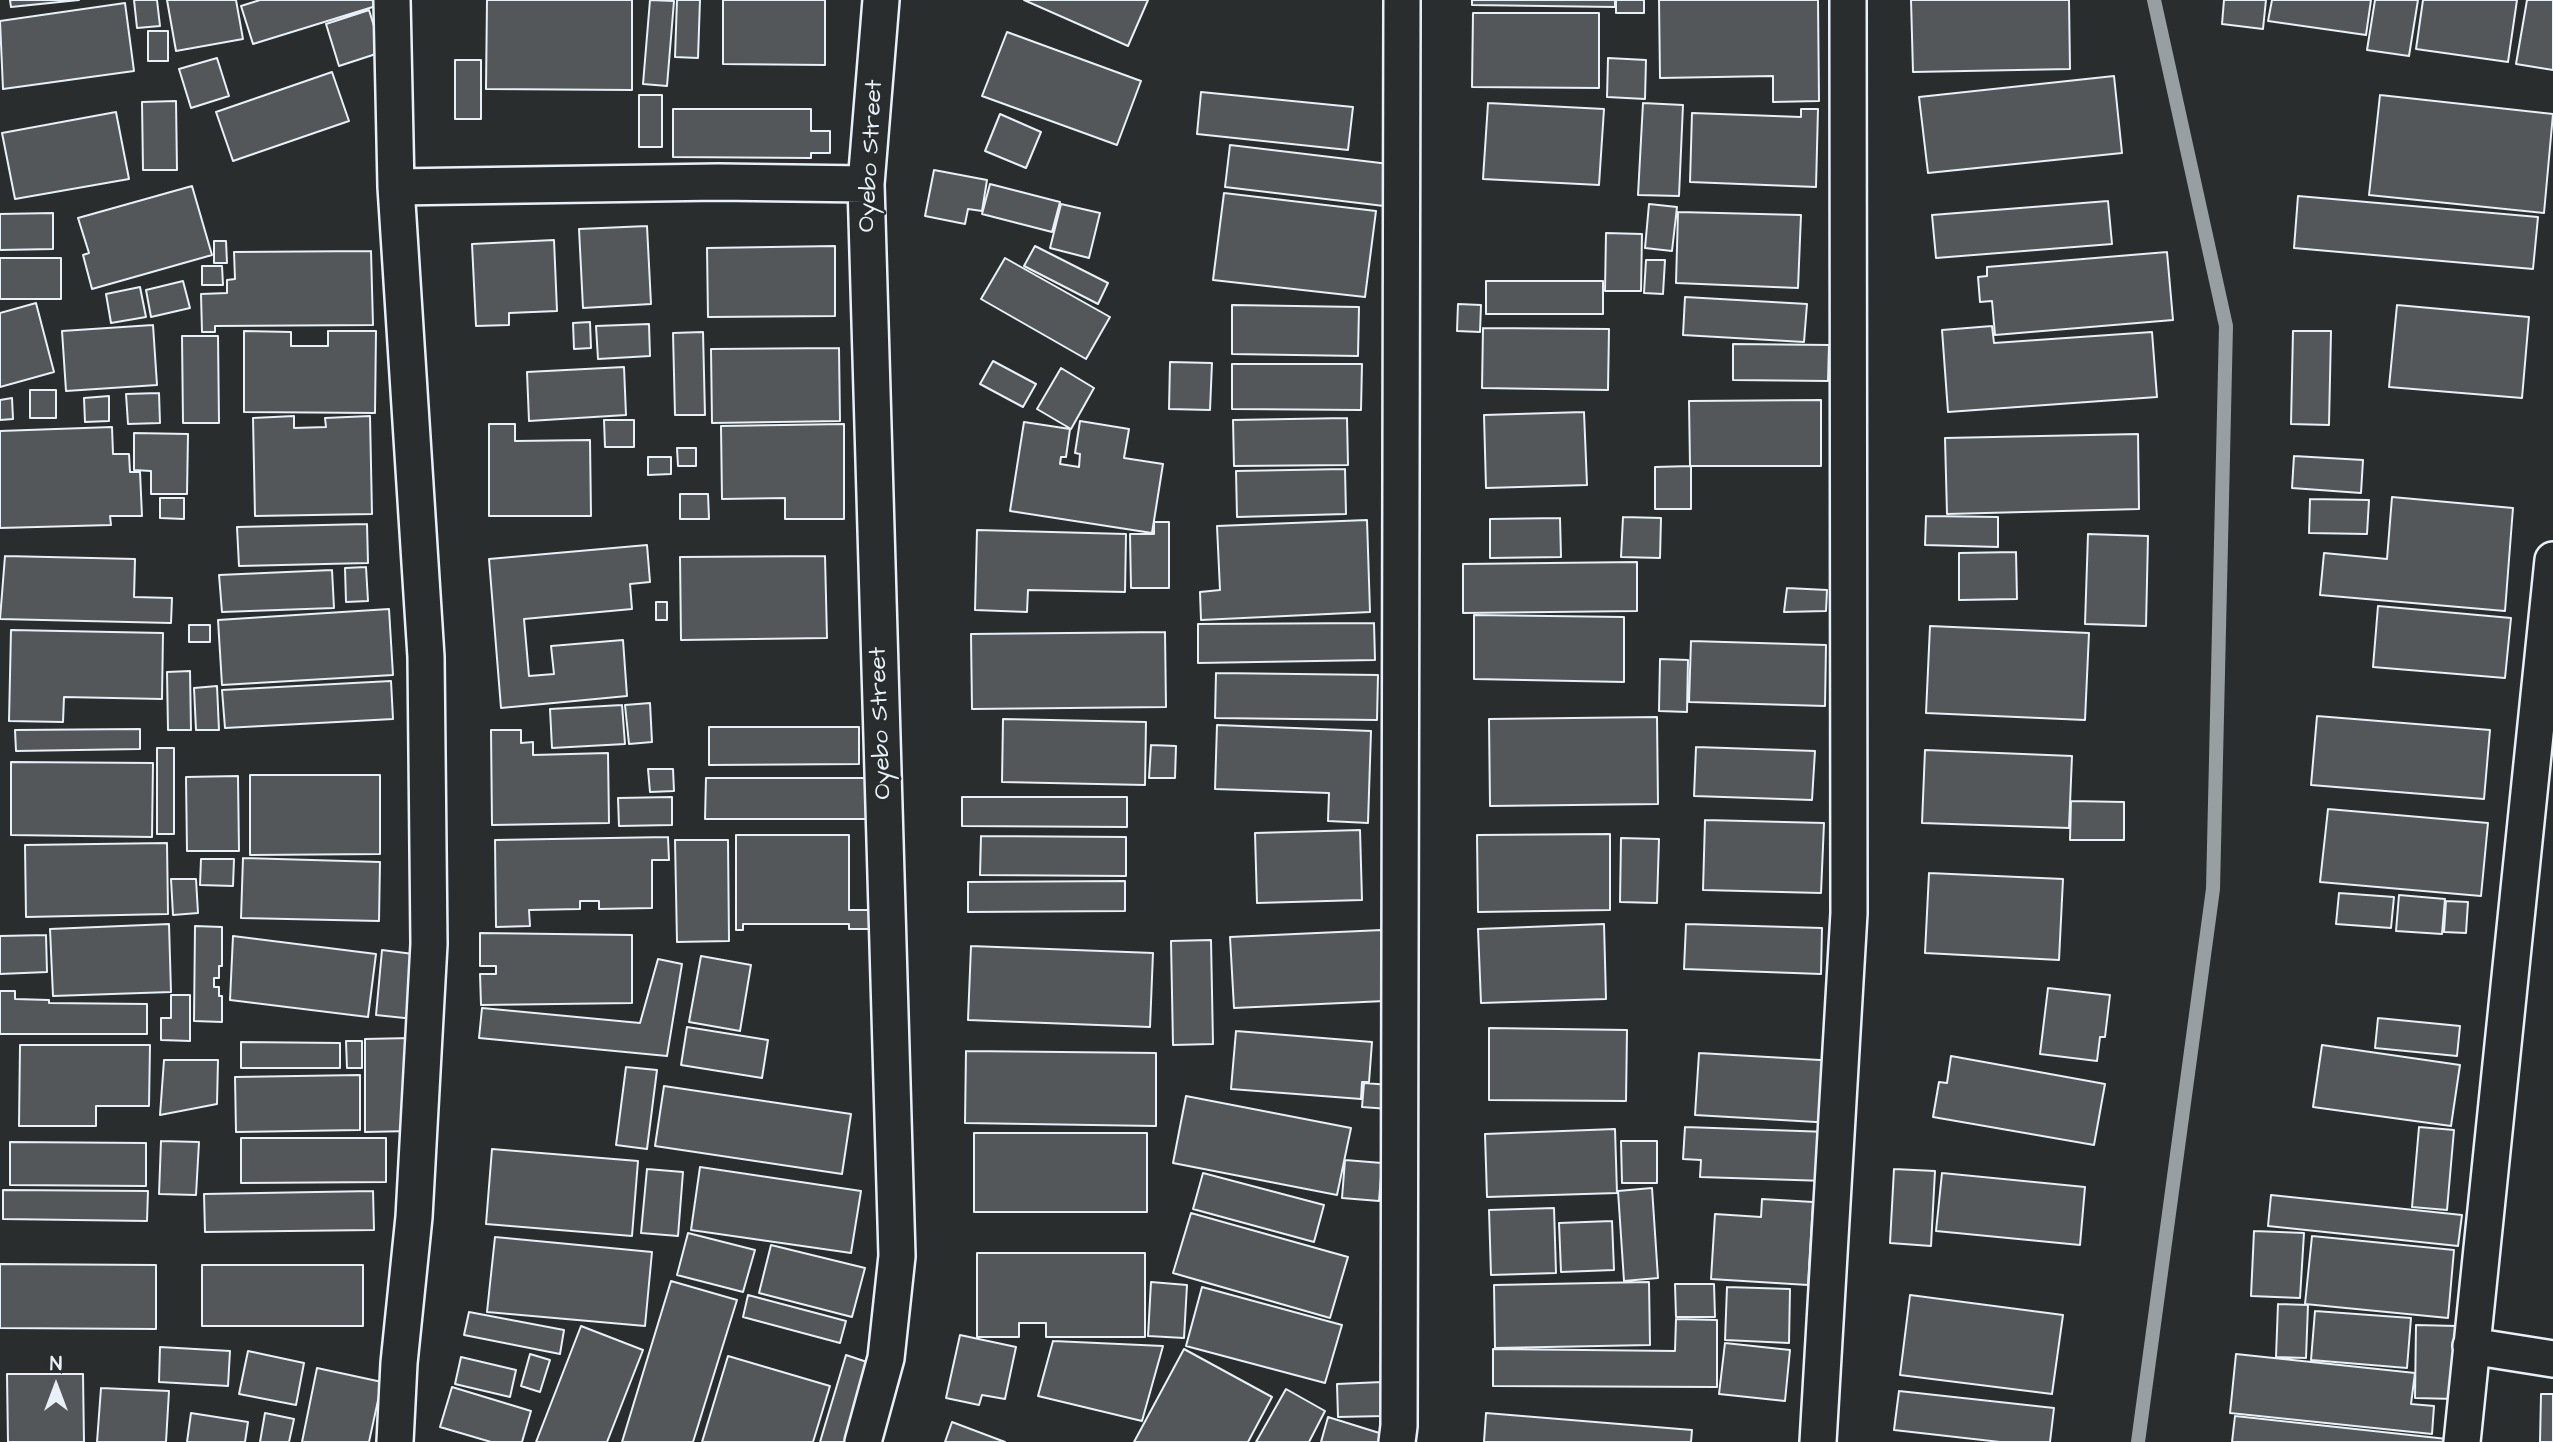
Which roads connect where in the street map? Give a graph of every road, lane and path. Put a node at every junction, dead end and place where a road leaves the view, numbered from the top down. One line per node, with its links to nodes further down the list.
1 (392, 0): 6 (street)
2 (1402, 0): 13 (street)
3 (1847, 0): 14 (street)
4 (885, 6): 5 (street, Oyebo Street)
5 (866, 184): 6 (street); 12 (street, Oyebo Street)
6 (396, 187): 11 (street)
7 (2553, 560): 8 (street)
8 (2542, 794): 9 (street)
9 (2471, 1346): 10 (street); 15 (street)
10 (2553, 1359)
11 (395, 1442)
12 (863, 1442)
13 (1396, 1442)
14 (1818, 1442)
15 (2462, 1442)

